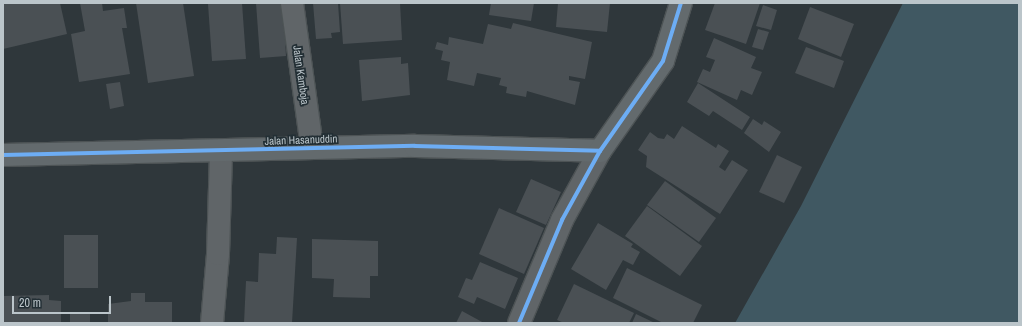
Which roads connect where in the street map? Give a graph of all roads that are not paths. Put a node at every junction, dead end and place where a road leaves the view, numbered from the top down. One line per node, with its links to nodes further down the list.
1 (292, 3): 3 (street, Jalan Kamboja)
2 (681, 3): 4 (street)
3 (312, 147): 4 (street, Jalan Hasanuddin); 5 (street, Jalan Hasanuddin)
4 (600, 151): 8 (street)
5 (221, 153): 6 (street, Jalan Hasanuddin); 7 (street)
6 (3, 155)
7 (212, 323)
8 (519, 323)

